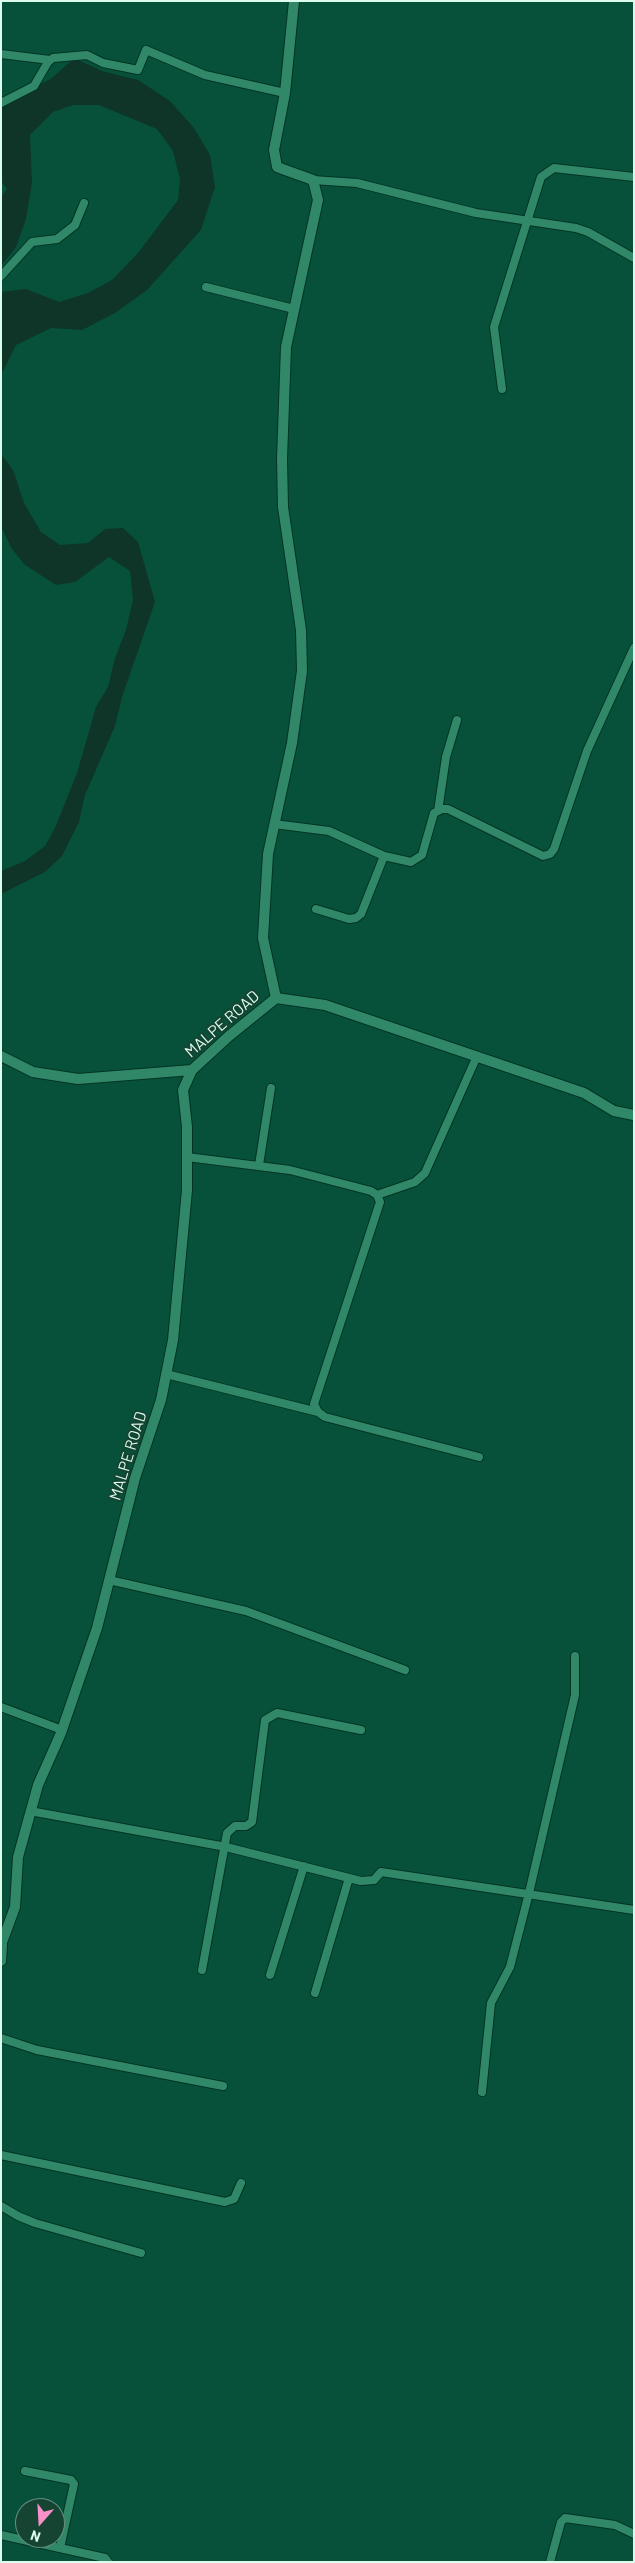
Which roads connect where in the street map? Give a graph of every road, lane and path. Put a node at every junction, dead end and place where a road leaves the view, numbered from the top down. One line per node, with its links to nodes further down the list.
1 (294, 1): 4 (street)
2 (1, 54): 3 (street)
3 (50, 60): 4 (street); 5 (street)
4 (285, 93): 7 (street)
5 (1, 103)
6 (634, 177): 9 (street)
7 (313, 180): 9 (street); 13 (street)
8 (84, 203): 11 (street)
9 (525, 221): 10 (street); 14 (street)
10 (634, 258)
11 (1, 276)
12 (206, 287): 13 (street)
13 (294, 309): 18 (street)
14 (502, 389)
15 (634, 648): 17 (street)
16 (457, 720): 17 (street)
17 (438, 811): 19 (street)
18 (274, 824): 19 (street); 21 (street)
19 (384, 856): 20 (street)
20 (316, 909)
21 (276, 998): 23 (street); 24 (street, MALPE ROAD)
22 (1, 1056): 24 (street)
23 (477, 1056): 26 (street); 29 (street)
24 (192, 1070): 27 (street, MALPE ROAD)
25 (272, 1088): 28 (street)
26 (634, 1115)
27 (187, 1157): 28 (street); 30 (street, MALPE ROAD)
28 (259, 1165): 29 (street)
29 (377, 1195): 31 (street)
30 (166, 1374): 31 (street); 33 (street, MALPE ROAD)
31 (318, 1412): 32 (street)
32 (479, 1457)
33 (109, 1580): 35 (street); 37 (street, MALPE ROAD)
34 (575, 1656): 43 (street)
35 (405, 1670)
36 (1, 1707): 37 (street)
37 (62, 1730): 39 (street, MALPE ROAD)
38 (361, 1730): 40 (street)
39 (30, 1811): 40 (street); 45 (street, MALPE ROAD)
40 (226, 1847): 41 (street); 47 (street)
41 (304, 1866): 42 (street); 48 (street)
42 (349, 1878): 43 (street); 49 (street)
43 (529, 1893): 44 (street); 52 (street)
44 (634, 1910)
45 (2, 1945): 46 (street, MALPE ROAD)
46 (1, 1961)
47 (202, 1970)
48 (270, 1975)
49 (315, 1993)
50 (1, 2038): 51 (street)
51 (223, 2086)
52 (482, 2092)
53 (1, 2155): 54 (street)
54 (241, 2183)
55 (1, 2206): 56 (street)
56 (141, 2253)
57 (25, 2471): 58 (street)
58 (65, 2525)
59 (634, 2534): 64 (street)
60 (1, 2535): 61 (street)
61 (15, 2538)
62 (60, 2548): 63 (street)
63 (108, 2562)
64 (550, 2562)

